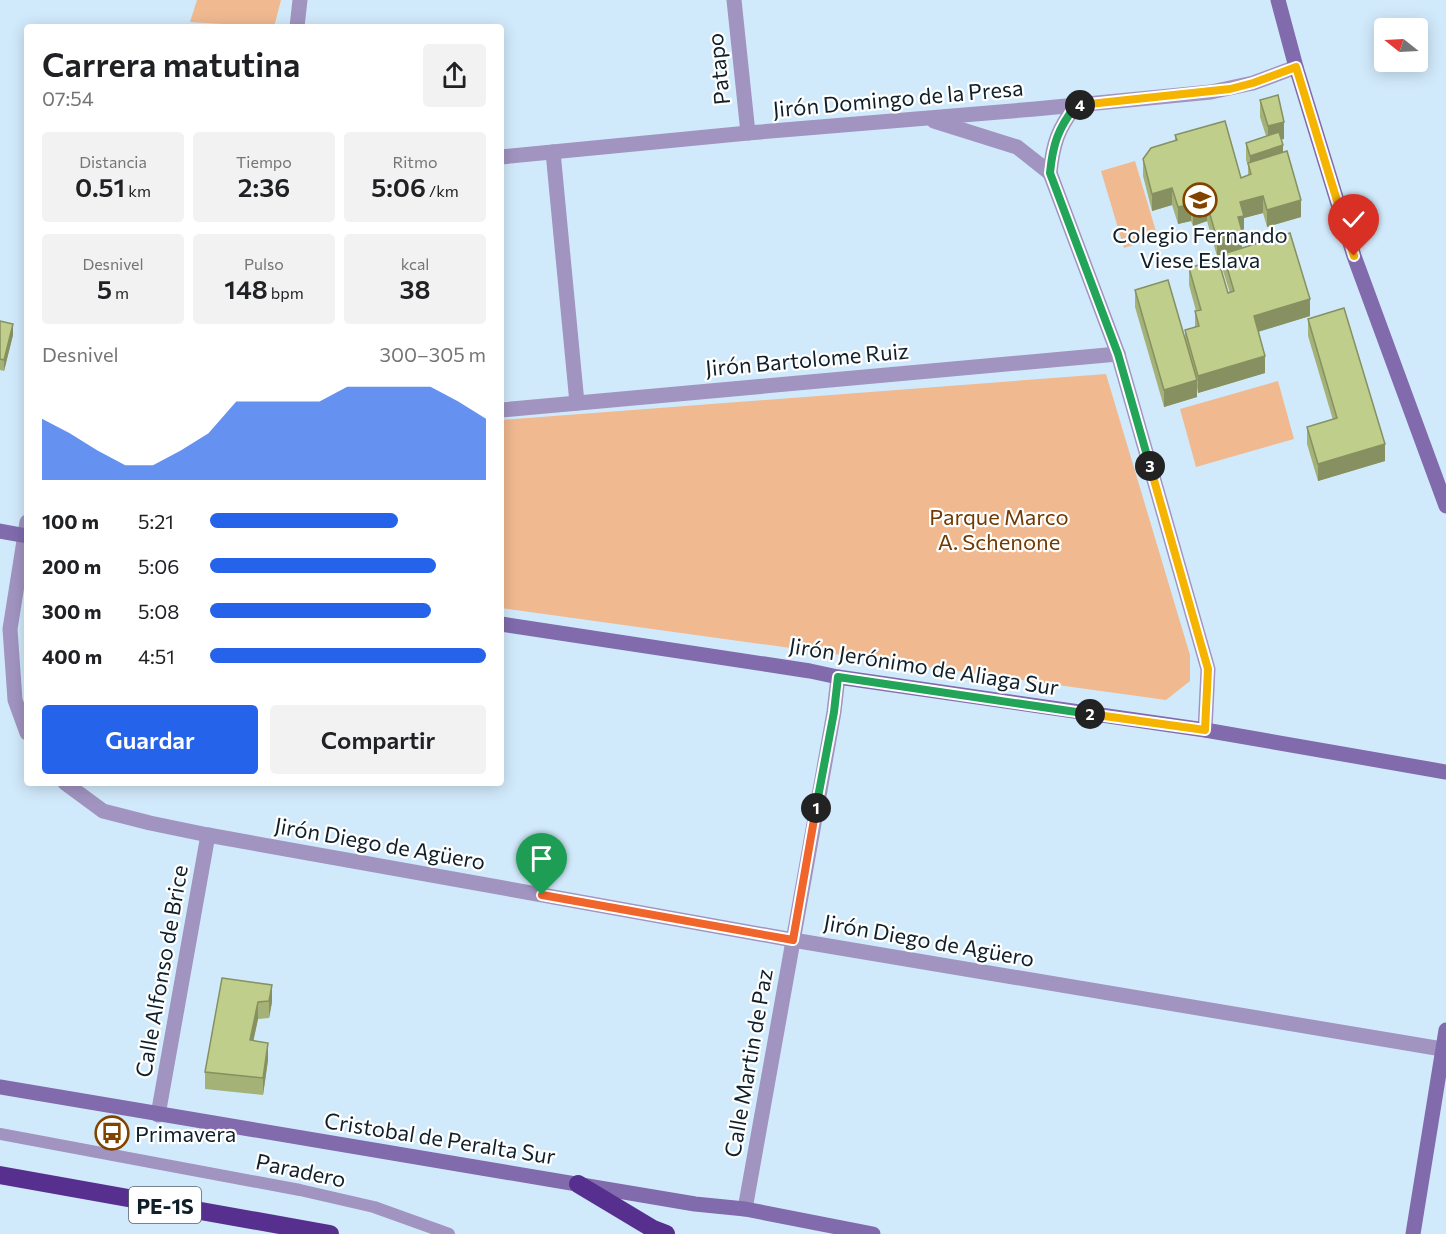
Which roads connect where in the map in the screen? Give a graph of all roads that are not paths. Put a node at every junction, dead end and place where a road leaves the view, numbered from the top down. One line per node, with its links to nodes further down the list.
1 (300, 0): 4 (street)
2 (734, 0): 8 (street, Patapo)
3 (1278, 0): 5 (street)
4 (297, 24)
5 (1296, 67): 6 (street, Jirón Domingo de la Presa); 15 (street)
6 (1076, 105): 7 (street, Jirón Domingo de la Presa); 11 (street)
7 (925, 118): 8 (street, Jirón Domingo de la Presa); 11 (street)
8 (748, 133): 9 (street, Jirón Domingo de la Presa)
9 (553, 152): 10 (street, Jirón Domingo de la Presa); 13 (street)
10 (504, 157)
11 (1050, 173): 12 (street)
12 (1118, 354): 13 (street, Jirón Bartolome Ruiz); 22 (street)
13 (577, 403): 14 (street, Jirón Bartolome Ruiz)
14 (504, 410)
15 (1446, 506)
16 (0, 531): 17 (street)
17 (24, 531)
18 (24, 543): 21 (street)
19 (504, 624): 20 (street, Jirón Jerónimo de Aliaga Sur)
20 (838, 677): 22 (street, Jirón Jerónimo de Aliaga Sur); 26 (street, Calle Martin de Paz)
21 (24, 725)
22 (1205, 730): 23 (street, Jirón Jerónimo de Aliaga Sur)
23 (1446, 772)
24 (69, 786): 25 (street, Jirón Diego de Agüero)
25 (208, 835): 26 (street, Jirón Diego de Agüero); 30 (street, Calle Alfonso de Brice)
26 (793, 940): 28 (street, Jirón Diego de Agüero); 34 (street, Calle Martin de Paz)
27 (1446, 1030): 28 (street)
28 (1442, 1049): 39 (street)
29 (0, 1087): 30 (street, Cristobal de Peralta Sur)
30 (158, 1115): 33 (street, Cristobal de Peralta Sur)
31 (0, 1134): 36 (lane, Paradero)
32 (0, 1175): 35 (highway, PE-1S)
33 (578, 1184): 34 (street, Cristobal de Peralta Sur); 37 (highway)
34 (745, 1209): 38 (street, Cristobal de Peralta Sur)
35 (330, 1234)
36 (449, 1234)
37 (666, 1234)
38 (873, 1234)
39 (1413, 1234)

